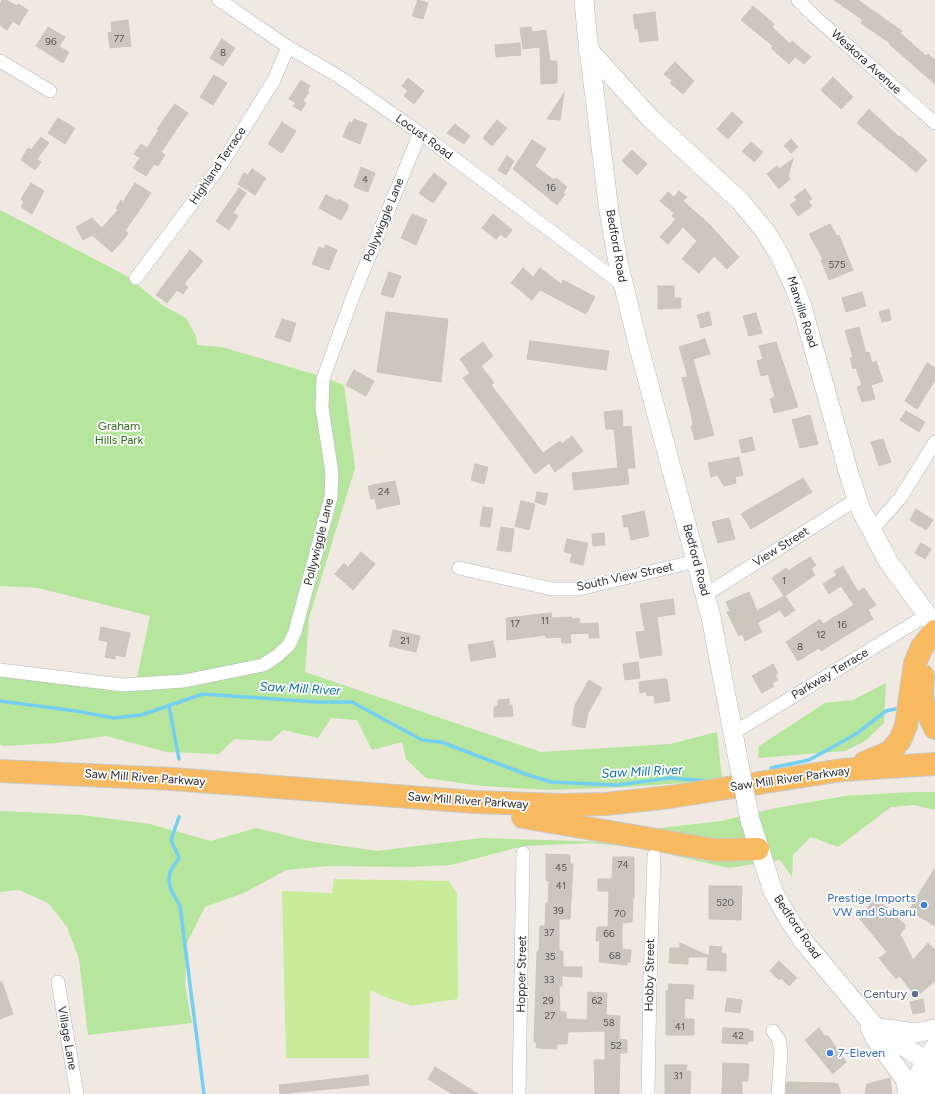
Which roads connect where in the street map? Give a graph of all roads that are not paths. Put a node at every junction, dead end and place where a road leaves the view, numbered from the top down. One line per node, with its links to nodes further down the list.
1 (219, 0): 4 (street, Locust Road)
2 (584, 0): 5 (main road, Bedford Road)
3 (798, 0): 8 (street, Weskora Avenue)
4 (288, 47): 9 (street, Locust Road); 10 (street, Highland Terrace)
5 (588, 48): 11 (main road, Bedford Road); 13 (main road, Manville Road)
6 (0, 61): 7 (street)
7 (50, 91)
8 (935, 123)
9 (420, 133): 11 (street, Locust Road); 20 (street, Pollywiggle Lane)
10 (136, 278)
11 (623, 284): 15 (main road, Bedford Road)
12 (935, 442): 14 (street)
13 (857, 499): 14 (main road, Manville Road); 17 (street, View Street)
14 (871, 531): 18 (main road, Manville Road)
15 (696, 561): 16 (street, South View Street); 17 (main road, Bedford Road)
16 (459, 568)
17 (705, 595): 22 (main road, Bedford Road)
18 (932, 624): 22 (street, Parkway Terrace); 24 (highway)
19 (935, 652): 21 (highway)
20 (0, 670)
21 (935, 728)
22 (733, 732): 29 (main road, Bedford Road, bridge)
23 (935, 764): 24 (highway, Saw Mill River Parkway)
24 (842, 770): 25 (highway, Saw Mill River Parkway)
25 (0, 771)
26 (935, 777): 28 (highway, Saw Mill River Parkway)
27 (0, 784): 28 (highway, Saw Mill River Parkway)
28 (523, 818): 29 (highway)
29 (758, 849): 33 (main road, Bedford Road)
30 (523, 853): 38 (street, Hopper Street)
31 (654, 856): 39 (street, Hobby Street)
32 (58, 982): 37 (street, Village Lane)
33 (872, 1024): 34 (main road); 36 (main road, Bedford Road); 41 (main road)
34 (935, 1029)
35 (773, 1031): 40 (street)
36 (933, 1062): 42 (main road); 43 (main road)
37 (77, 1094)
38 (519, 1094)
39 (648, 1094)
40 (778, 1094)
41 (908, 1094)
42 (911, 1094)
43 (926, 1094)

